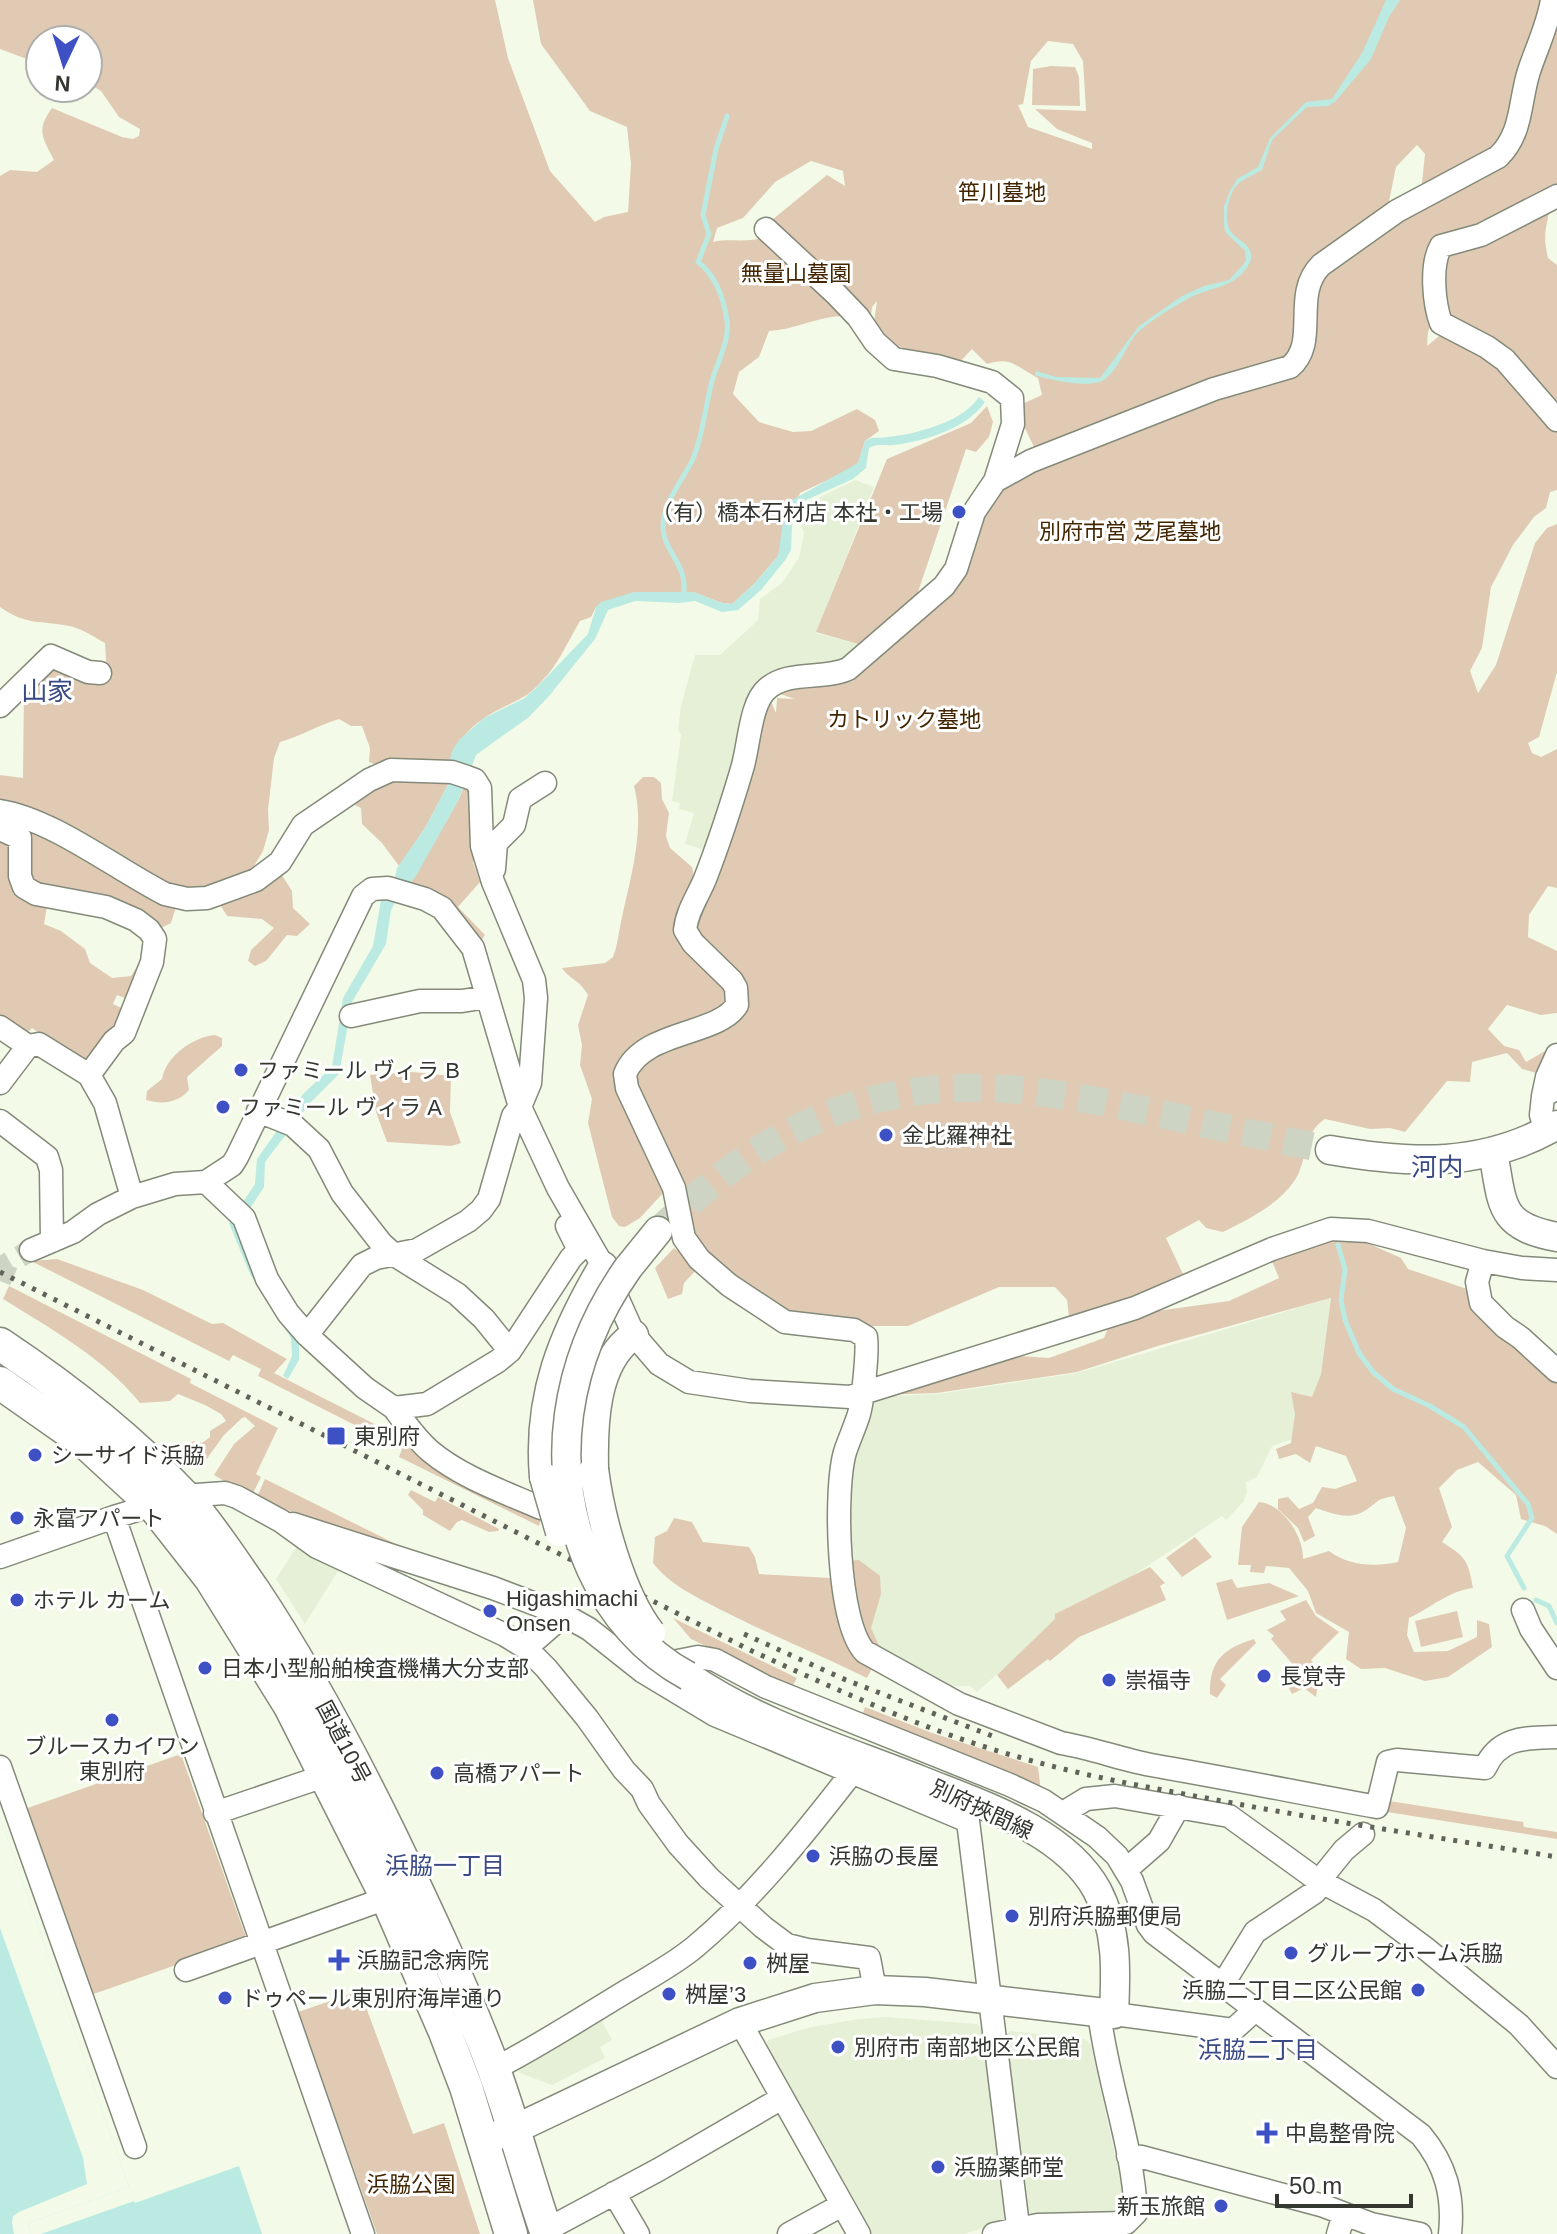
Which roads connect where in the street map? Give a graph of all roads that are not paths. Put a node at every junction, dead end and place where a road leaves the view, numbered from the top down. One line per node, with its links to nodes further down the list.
1 (1552, 0): 5 (street)
2 (1557, 196): 4 (street)
3 (766, 229): 5 (street)
4 (1557, 420)
5 (995, 481): 41 (street)
6 (100, 673): 7 (street)
7 (0, 706)
8 (545, 783): 11 (street)
9 (0, 811): 11 (street)
10 (0, 829): 17 (street)
11 (493, 882): 20 (street)
12 (487, 997): 13 (street); 20 (street); 21 (street)
13 (351, 1016)
14 (0, 1027): 15 (street)
15 (28, 1046): 17 (street); 18 (street)
16 (1557, 1055): 19 (street)
17 (89, 1075): 28 (street)
18 (0, 1083)
19 (1550, 1092): 23 (street)
20 (520, 1107): 27 (street); 31 (street)
21 (258, 1111): 26 (street); 31 (street)
22 (0, 1121): 28 (street)
23 (1551, 1128): 25 (main road)
24 (1330, 1150): 25 (main road)
25 (1493, 1152): 30 (main road)
26 (206, 1182): 28 (street); 35 (street)
27 (558, 1188): 33 (street); 38 (street)
28 (132, 1197)
29 (658, 1231): 33 (main road, 別府挾間線)
30 (1557, 1237)
31 (393, 1254): 35 (street); 38 (street)
32 (1483, 1261): 34 (street); 39 (street); 41 (street)
33 (615, 1267): 36 (street); 48 (main road, 別府挾間線, bridge); 48 (main road, bridge)
34 (1557, 1270)
35 (307, 1335): 42 (street)
36 (634, 1335): 41 (street); 54 (main road, bridge)
37 (0, 1344): 43 (highway, 国道10号)
38 (510, 1351): 42 (street)
39 (1557, 1371)
40 (0, 1383): 43 (highway, 国道10号)
41 (861, 1392): 55 (street)
42 (394, 1408): 44 (street)
43 (168, 1500): 45 (street); 46 (street); 58 (highway, 国道10号); 76 (highway, 国道10号)
44 (541, 1508)
45 (114, 1517): 47 (street); 60 (street)
46 (281, 1521): 50 (street); 51 (street)
47 (0, 1557)
48 (613, 1610): 54 (main road, 別府挾間線, bridge)
49 (1523, 1610): 52 (street)
50 (564, 1615): 51 (street); 53 (street)
51 (526, 1648): 66 (street)
52 (1557, 1668)
53 (642, 1671): 57 (street); 61 (street)
54 (688, 1676): 73 (main road, 別府挾間線)
55 (1557, 1737)
56 (0, 1767): 80 (street)
57 (850, 1772): 66 (street); 71 (street)
58 (327, 1775): 60 (street); 65 (highway, 国道10号)
59 (1179, 1806): 61 (street); 63 (street); 64 (street)
60 (215, 1813): 67 (street)
61 (1063, 1813): 63 (street)
62 (1363, 1834): 64 (street)
63 (1127, 1869): 69 (street)
64 (1323, 1881): 69 (street); 75 (street)
65 (387, 1898): 67 (street); 79 (highway, 国道10号)
66 (740, 1906): 70 (street); 76 (street)
67 (261, 1943): 68 (street); 87 (street)
68 (186, 1970)
69 (1223, 1984): 72 (street)
70 (875, 1990): 71 (main road); 74 (main road)
71 (990, 1998): 73 (main road); 85 (street)
72 (1255, 2010): 73 (street); 94 (street)
73 (1106, 2013): 81 (street)
74 (740, 2022): 77 (street); 78 (main road)
75 (1557, 2067)
76 (494, 2069): 78 (highway, 国道10号)
77 (782, 2098): 82 (street); 83 (street)
78 (513, 2130): 79 (main road); 86 (highway, 国道10号)
79 (483, 2140): 88 (highway, 国道10号)
80 (135, 2147)
81 (1128, 2156): 84 (street); 85 (street)
82 (614, 2193): 86 (street); 89 (street)
83 (842, 2205): 90 (street); 91 (street)
84 (1341, 2224): 93 (street)
85 (1019, 2231): 92 (street)
86 (547, 2232)
87 (363, 2234)
88 (511, 2234)
89 (638, 2234)
90 (789, 2234)
91 (859, 2234)
92 (994, 2234)
93 (1420, 2234)
94 (1450, 2234)

